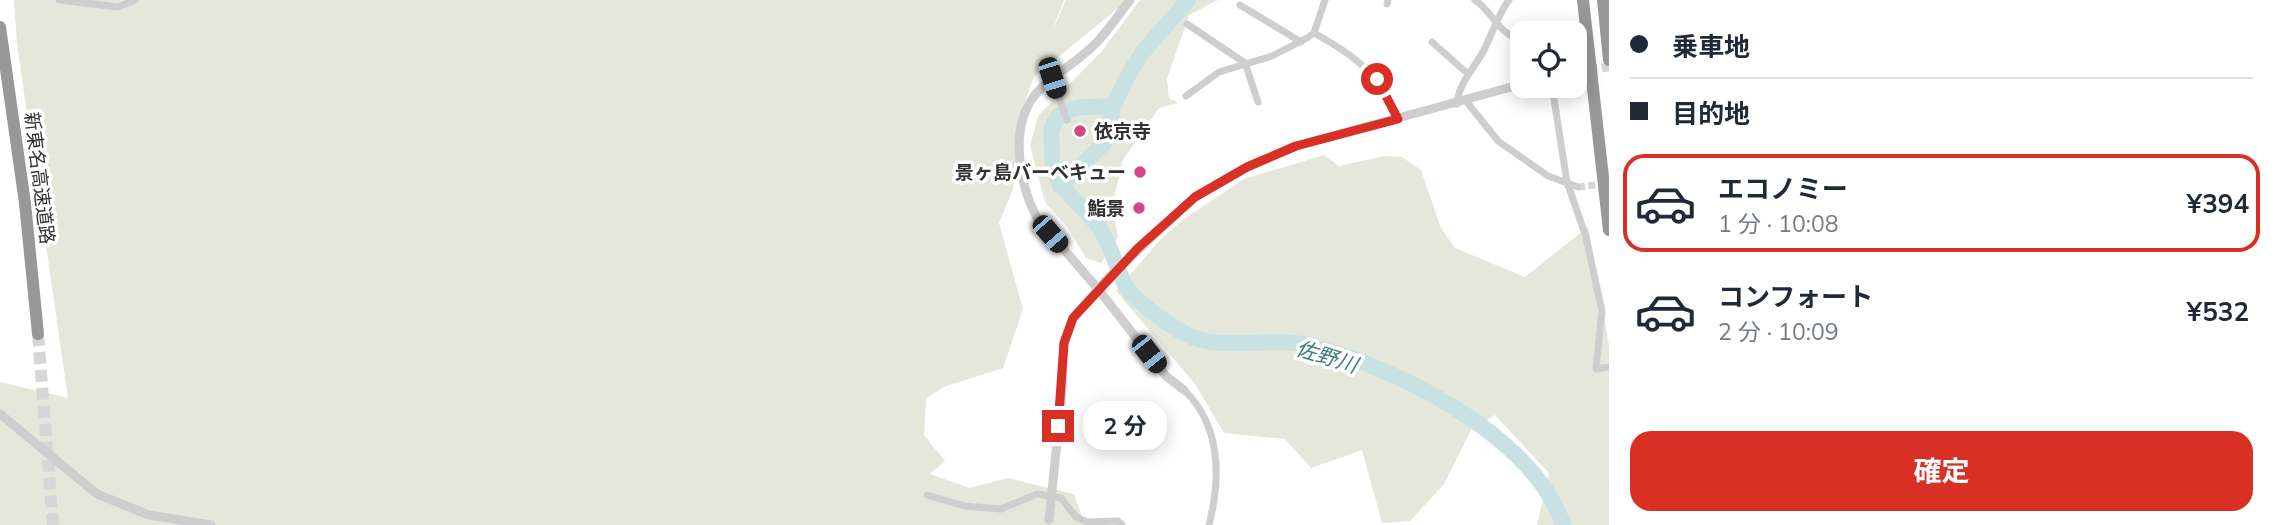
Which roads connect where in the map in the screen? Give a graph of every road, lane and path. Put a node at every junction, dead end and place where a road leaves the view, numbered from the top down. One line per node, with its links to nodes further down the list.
1 (59, 0): 2 (street)
2 (135, 0)
3 (1130, 0): 20 (street)
4 (1325, 0): 13 (street)
5 (1475, 0): 10 (street)
6 (1509, 0): 10 (street)
7 (1583, 0): 30 (highway)
8 (1603, 0): 17 (highway)
9 (1240, 5): 15 (street)
10 (1495, 19): 14 (street); 19 (street)
11 (1187, 24): 18 (street)
12 (0, 27): 32 (highway, 新東名高速道路)
13 (1314, 33): 15 (street); 26 (street)
14 (1510, 35)
15 (1301, 41): 18 (street)
16 (1432, 42): 19 (street)
17 (1609, 60)
18 (1245, 63): 22 (street); 24 (street)
19 (1468, 74): 25 (street)
20 (1052, 78): 27 (street); 31 (street)
21 (1510, 88): 25 (street)
22 (1186, 96)
23 (1554, 98): 28 (street)
24 (1258, 102)
25 (1461, 103): 26 (street); 28 (street)
26 (1398, 119): 31 (street)
27 (1067, 120)
28 (1567, 182): 29 (street); 33 (street)
29 (1578, 187)
30 (1609, 230)
31 (1098, 289): 34 (street); 37 (street, bridge)
32 (38, 334)
33 (1609, 367)
34 (1184, 390): 40 (street)
35 (0, 414): 38 (street)
36 (927, 495): 39 (street)
37 (1049, 522)
38 (211, 525)
39 (1122, 525)
40 (1209, 525)

